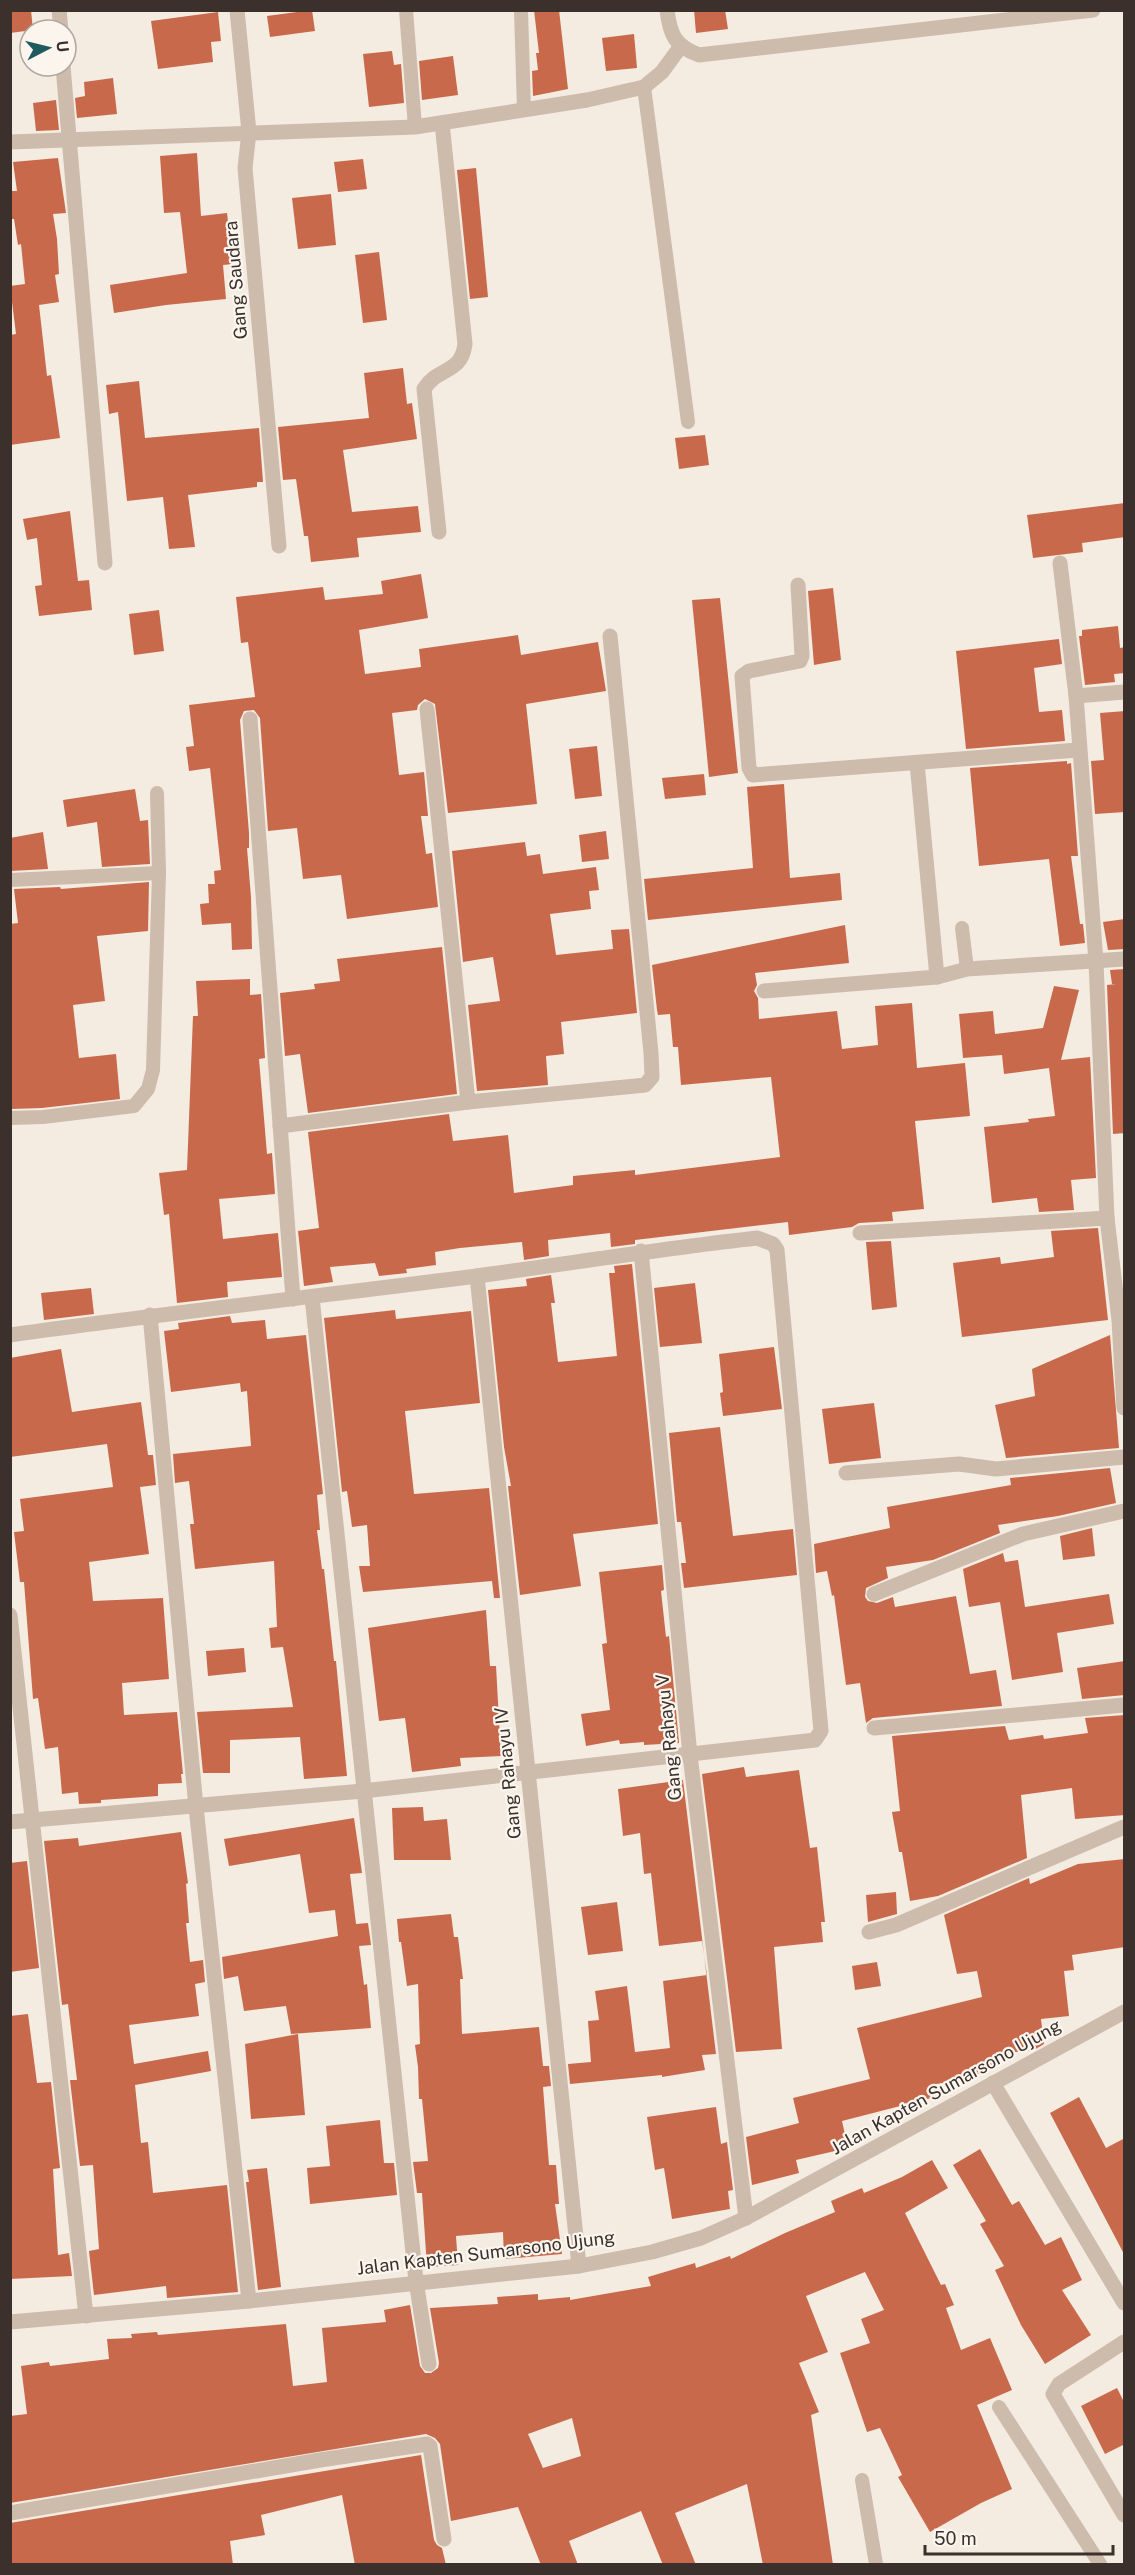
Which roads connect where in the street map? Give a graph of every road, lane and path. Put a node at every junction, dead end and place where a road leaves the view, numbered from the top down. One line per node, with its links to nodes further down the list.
1 (237, 10): 12 (street, Gang Saudara)
2 (406, 10): 11 (lane)
3 (521, 10): 9 (lane)
4 (667, 10): 6 (street)
5 (1093, 10): 6 (street)
6 (681, 46): 8 (street)
7 (64, 78): 13 (street)
8 (644, 87): 9 (street); 15 (lane)
9 (524, 110): 10 (street)
10 (442, 123): 11 (street); 16 (street)
11 (415, 127): 12 (street)
12 (249, 132): 13 (street); 17 (street, Gang Saudara)
13 (69, 140): 14 (street); 18 (street)
14 (10, 142)
15 (688, 422)
16 (439, 532)
17 (279, 546)
18 (105, 563)
19 (1060, 563): 23 (street)
20 (798, 585): 27 (street)
21 (610, 636): 37 (street)
22 (1125, 692): 23 (street)
23 (1076, 696): 26 (street)
24 (427, 709): 37 (street)
25 (250, 719): 39 (street)
26 (1078, 750): 27 (street); 33 (street)
27 (917, 763): 35 (street)
28 (157, 793): 29 (lane)
29 (159, 873): 30 (lane); 38 (lane)
30 (10, 880)
31 (962, 928): 34 (lane)
32 (1125, 959): 33 (street)
33 (1096, 962): 34 (street); 40 (street)
34 (967, 969): 35 (street)
35 (937, 977): 36 (street)
36 (764, 991)
37 (468, 1102): 39 (street)
38 (10, 1118)
39 (280, 1125): 45 (street)
40 (1107, 1218): 41 (street); 47 (street)
41 (860, 1233)
42 (642, 1251): 43 (street); 57 (street, Gang Rahayu V); 57 (street)
43 (477, 1276): 44 (street); 58 (street, Gang Rahayu IV)
44 (312, 1297): 45 (street); 59 (street)
45 (293, 1299): 46 (street)
46 (150, 1315): 48 (street); 60 (street)
47 (1122, 1319): 49 (street)
48 (10, 1335)
49 (1125, 1408)
50 (1125, 1457): 51 (street)
51 (846, 1473)
52 (1125, 1511): 53 (street)
53 (874, 1594)
54 (10, 1615): 61 (street)
55 (1125, 1705): 56 (street)
56 (874, 1728)
57 (690, 1755): 58 (street); 67 (street, Gang Rahayu V)
58 (527, 1773): 59 (street); 68 (street, Gang Rahayu IV)
59 (363, 1791): 60 (street); 69 (street)
60 (195, 1807): 61 (street); 70 (street)
61 (33, 1819): 62 (street); 72 (street)
62 (10, 1822)
63 (1125, 1827): 64 (street)
64 (869, 1932)
65 (1125, 2012): 66 (street, Jalan Kapten Sumarsono Ujung)
66 (993, 2083): 67 (street, Jalan Kapten Sumarsono Ujung); 71 (street)
67 (746, 2218): 68 (street, Jalan Kapten Sumarsono Ujung)
68 (579, 2266): 69 (street, Jalan Kapten Sumarsono Ujung)
69 (416, 2281): 70 (street, Jalan Kapten Sumarsono Ujung); 75 (street)
70 (249, 2301): 72 (street, Jalan Kapten Sumarsono Ujung)
71 (1125, 2303)
72 (86, 2316): 73 (street, Jalan Kapten Sumarsono Ujung)
73 (10, 2322)
74 (1125, 2342): 79 (street)
75 (429, 2364)
76 (999, 2407): 82 (lane)
77 (862, 2480): 81 (lane)
78 (10, 2513): 80 (street)
79 (1125, 2515)
80 (444, 2539)
81 (876, 2565)
82 (1100, 2565)

